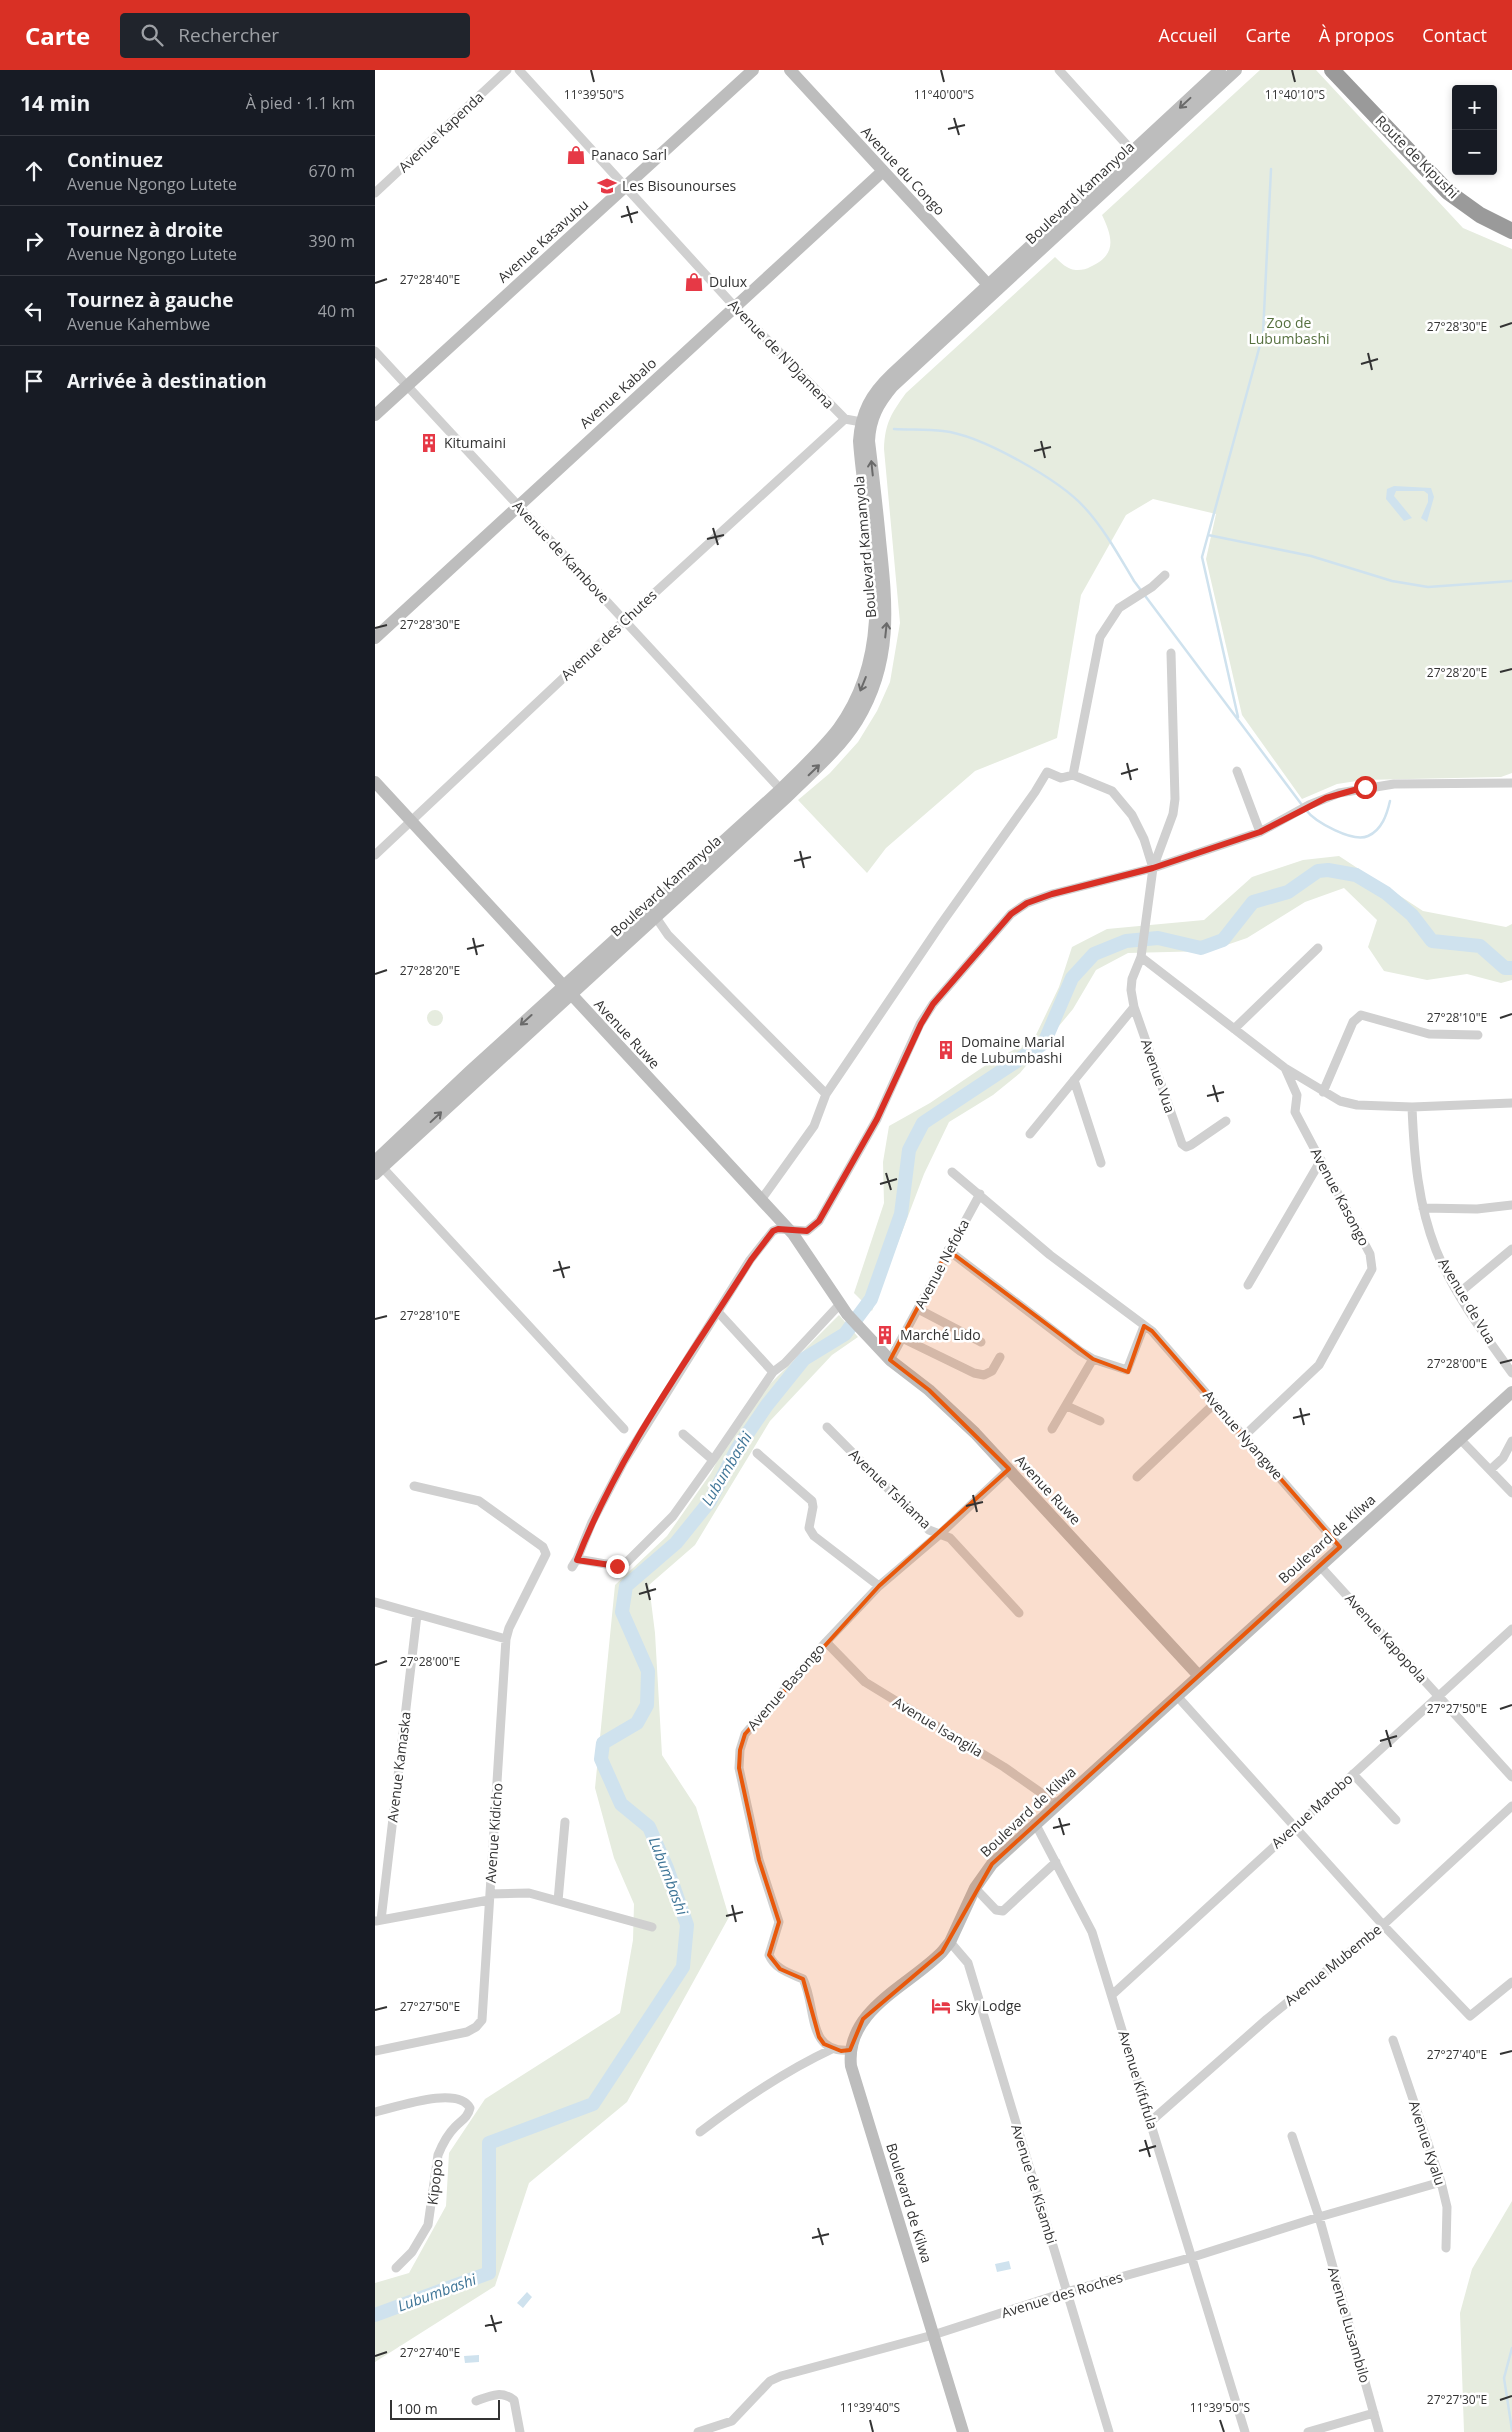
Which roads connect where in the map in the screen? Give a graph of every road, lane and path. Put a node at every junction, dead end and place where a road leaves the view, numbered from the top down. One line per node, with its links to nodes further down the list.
1 (507, 70): 12 (street, Avenue Kapenda)
2 (519, 70): 11 (street, Avenue de N'Djamena)
3 (753, 70): 11 (street, Avenue Kasavubu)
4 (789, 70): 10 (street, Avenue du Congo)
5 (1059, 70): 9 (street)
6 (1221, 70): 9 (street, Boulevard Kamanyola, one-way to 9)
7 (1236, 70): 9 (street, Boulevard Kamanyola)
8 (1332, 70): 13 (highway, Route de Kipushi)
9 (1136, 155): 14 (street, Boulevard Kamanyola)
10 (883, 171): 14 (street, Avenue du Congo); 15 (street, Avenue Kabalo)
11 (626, 186): 15 (street, Avenue de N'Djamena); 17 (street, Avenue Kasavubu)
12 (375, 193)
13 (1512, 231)
14 (991, 289): 20 (street, Boulevard Kamanyola)
15 (735, 307): 19 (street, Avenue de N'Djamena); 21 (street, Avenue Kabalo)
16 (375, 351): 17 (street, Avenue de Kambove)
17 (407, 386): 18 (street, Avenue Kasavubu); 21 (street, Avenue de Kambove)
18 (375, 415)
19 (845, 419): 20 (street, Avenue de N'Djamena); 23 (street, Avenue des Chutes)
20 (866, 423): 30 (street, Boulevard Kamanyola)
21 (518, 506): 23 (street, Avenue de Kambove); 24 (street, Avenue Kabalo)
22 (1165, 575): 27 (street)
23 (625, 620): 30 (street, Avenue de Kambove); 31 (street, Avenue des Chutes)
24 (375, 638)
25 (1171, 653): 34 (street)
26 (1237, 772): 32 (street)
27 (1073, 776): 34 (street); 45 (street)
28 (375, 782): 31 (street, Avenue Ruwe)
29 (1512, 783): 32 (street)
30 (784, 793): 35 (street, Boulevard Kamanyola); 38 (street, Boulevard Kamanyola)
31 (410, 823): 33 (street, Avenue des Chutes); 38 (street, Avenue Ruwe)
32 (1260, 832): 34 (street)
33 (375, 855)
34 (1153, 868): 37 (street, Avenue Vua); 58 (street)
35 (655, 916): 38 (street, Boulevard Kamanyola); 45 (street)
36 (1318, 948): 40 (street)
37 (1141, 956): 39 (street, Avenue Vua); 40 (street)
38 (567, 990): 52 (street, Boulevard Kamanyola); 55 (street, Avenue Ruwe)
39 (1134, 1007): 43 (street); 48 (street, Avenue Vua)
40 (1234, 1029): 42 (street)
41 (1479, 1035): 44 (street)
42 (1285, 1068): 44 (street); 50 (street, Avenue Kasongo)
43 (1074, 1080): 49 (street); 51 (street)
44 (1323, 1092): 47 (street)
45 (826, 1094): 55 (street)
46 (1512, 1103): 47 (street)
47 (1412, 1107): 57 (street, Avenue de Vua)
48 (1226, 1121)
49 (1030, 1134)
50 (1321, 1160): 61 (street); 82 (street, Avenue Kasongo)
51 (1101, 1163)
52 (377, 1166): 80 (street)
53 (953, 1172): 54 (street, Avenue Nyangwe)
54 (980, 1194): 59 (street, Avenue Nefoka); 66 (street, Avenue Nyangwe)
55 (761, 1200): 58 (street, Avenue Ruwe)
56 (1512, 1206): 57 (street)
57 (1423, 1208): 62 (street, Avenue de Vua)
58 (789, 1229): 63 (street, Avenue Ruwe); 65 (street)
59 (948, 1250): 64 (street, Avenue Nefoka); 70 (street)
60 (1512, 1250): 62 (street)
61 (1248, 1285)
62 (1459, 1294): 73 (street, Avenue de Vua)
63 (843, 1309): 71 (street, Avenue Ruwe); 72 (street)
64 (918, 1309): 67 (street, Avenue Nefoka); 68 (street)
65 (717, 1312): 72 (street); 86 (street)
66 (1144, 1326): 70 (street); 75 (street, Avenue Nyangwe)
67 (902, 1338): 69 (street); 71 (street, Avenue Nefoka)
68 (981, 1342)
69 (1000, 1357)
70 (1093, 1359): 76 (street)
71 (890, 1360): 87 (street, Avenue Ruwe)
72 (773, 1372): 86 (street)
73 (1512, 1373)
74 (1512, 1392): 83 (street, Boulevard de Kilwa)
75 (1215, 1403): 82 (street, Avenue Nyangwe); 89 (street)
76 (1067, 1406): 77 (street); 79 (street)
77 (1100, 1421)
78 (827, 1426): 92 (street, Avenue Tshiama)
79 (1052, 1429)
80 (624, 1430)
81 (683, 1434): 86 (street)
82 (1244, 1436): 93 (street, Avenue Nyangwe)
83 (1460, 1439): 88 (street); 93 (street, Boulevard de Kilwa)
84 (1512, 1441): 88 (street)
85 (757, 1453): 95 (street)
86 (713, 1460)
87 (1009, 1469): 92 (street, Avenue Basongo); 102 (street, Avenue Ruwe)
88 (1490, 1470): 91 (street)
89 (1137, 1477)
90 (414, 1486): 100 (street, Avenue Kidicho)
91 (1512, 1493)
92 (940, 1534): 95 (street, Avenue Basongo); 97 (street, Avenue Tshiama)
93 (1340, 1547): 94 (street, Boulevard de Kilwa)
94 (1320, 1566): 102 (street, Boulevard de Kilwa); 104 (street, Avenue Kapopola)
95 (879, 1586): 101 (street, Avenue Basongo)
96 (375, 1602): 98 (street)
97 (1019, 1613)
98 (417, 1615): 100 (street); 117 (street, Avenue Kamaska)
99 (1512, 1629): 104 (street, Avenue Matobo)
100 (506, 1639): 115 (street, Avenue Kidicho)
101 (826, 1642): 107 (street, Avenue Isangila); 124 (street, Avenue Basongo)
102 (1199, 1676): 103 (street, Boulevard de Kilwa)
103 (1177, 1696): 107 (street, Boulevard de Kilwa); 112 (street)
104 (1439, 1697): 105 (street, Avenue Matobo); 106 (street, Avenue Kapopola)
105 (1353, 1774): 109 (street); 112 (street, Avenue Matobo)
106 (1512, 1777)
107 (1057, 1804): 111 (street, Boulevard de Kilwa)
108 (1512, 1806): 118 (street, Avenue Mubembe)
109 (1396, 1820)
110 (565, 1822): 116 (street)
111 (1035, 1823): 113 (street, Avenue Kifufula); 114 (street, Boulevard de Kilwa)
112 (1295, 1826): 118 (street); 122 (street, Avenue Matobo)
113 (1056, 1862): 114 (street); 122 (street, Avenue Kifufula)
114 (975, 1888): 120 (street, Boulevard de Kilwa)
115 (489, 1897): 116 (street); 117 (street); 126 (street, Avenue Kidicho)
116 (558, 1901): 119 (street)
117 (378, 1921)
118 (1383, 1925): 121 (street); 128 (street, Avenue Mubembe)
119 (652, 1927)
120 (950, 1942): 125 (street, Boulevard de Kilwa); 136 (street, Avenue de Kisambi)
121 (1512, 1982)
122 (1113, 1994): 128 (street, Avenue Kifufula)
123 (1393, 2040): 131 (street, Avenue Kyalu)
124 (832, 2049): 125 (street); 129 (street)
125 (850, 2050): 137 (street, Boulevard de Kilwa)
126 (375, 2051)
127 (375, 2112): 135 (street, Kipopo)
128 (1150, 2122): 134 (street, Avenue Kifufula)
129 (700, 2132)
130 (1292, 2136): 132 (street, Avenue Lusambilo)
131 (1441, 2182): 132 (street, Avenue des Roches); 133 (street, Avenue Kyalu)
132 (1319, 2217): 134 (street, Avenue des Roches); 139 (street, Avenue Lusambilo)
133 (1446, 2248)
134 (1193, 2257): 136 (street, Avenue des Roches); 144 (street, Avenue Kifufula)
135 (396, 2268)
136 (1066, 2292): 137 (street, Avenue des Roches); 143 (street, Avenue de Kisambi)
137 (933, 2334): 141 (street, Avenue des Roches); 142 (street, Boulevard de Kilwa)
138 (476, 2401): 140 (street)
139 (1373, 2413): 145 (street); 146 (street, Avenue Lusambilo)
140 (520, 2432)
141 (698, 2432)
142 (963, 2432)
143 (1109, 2432)
144 (1245, 2432)
145 (1308, 2432)
146 (1379, 2432)

